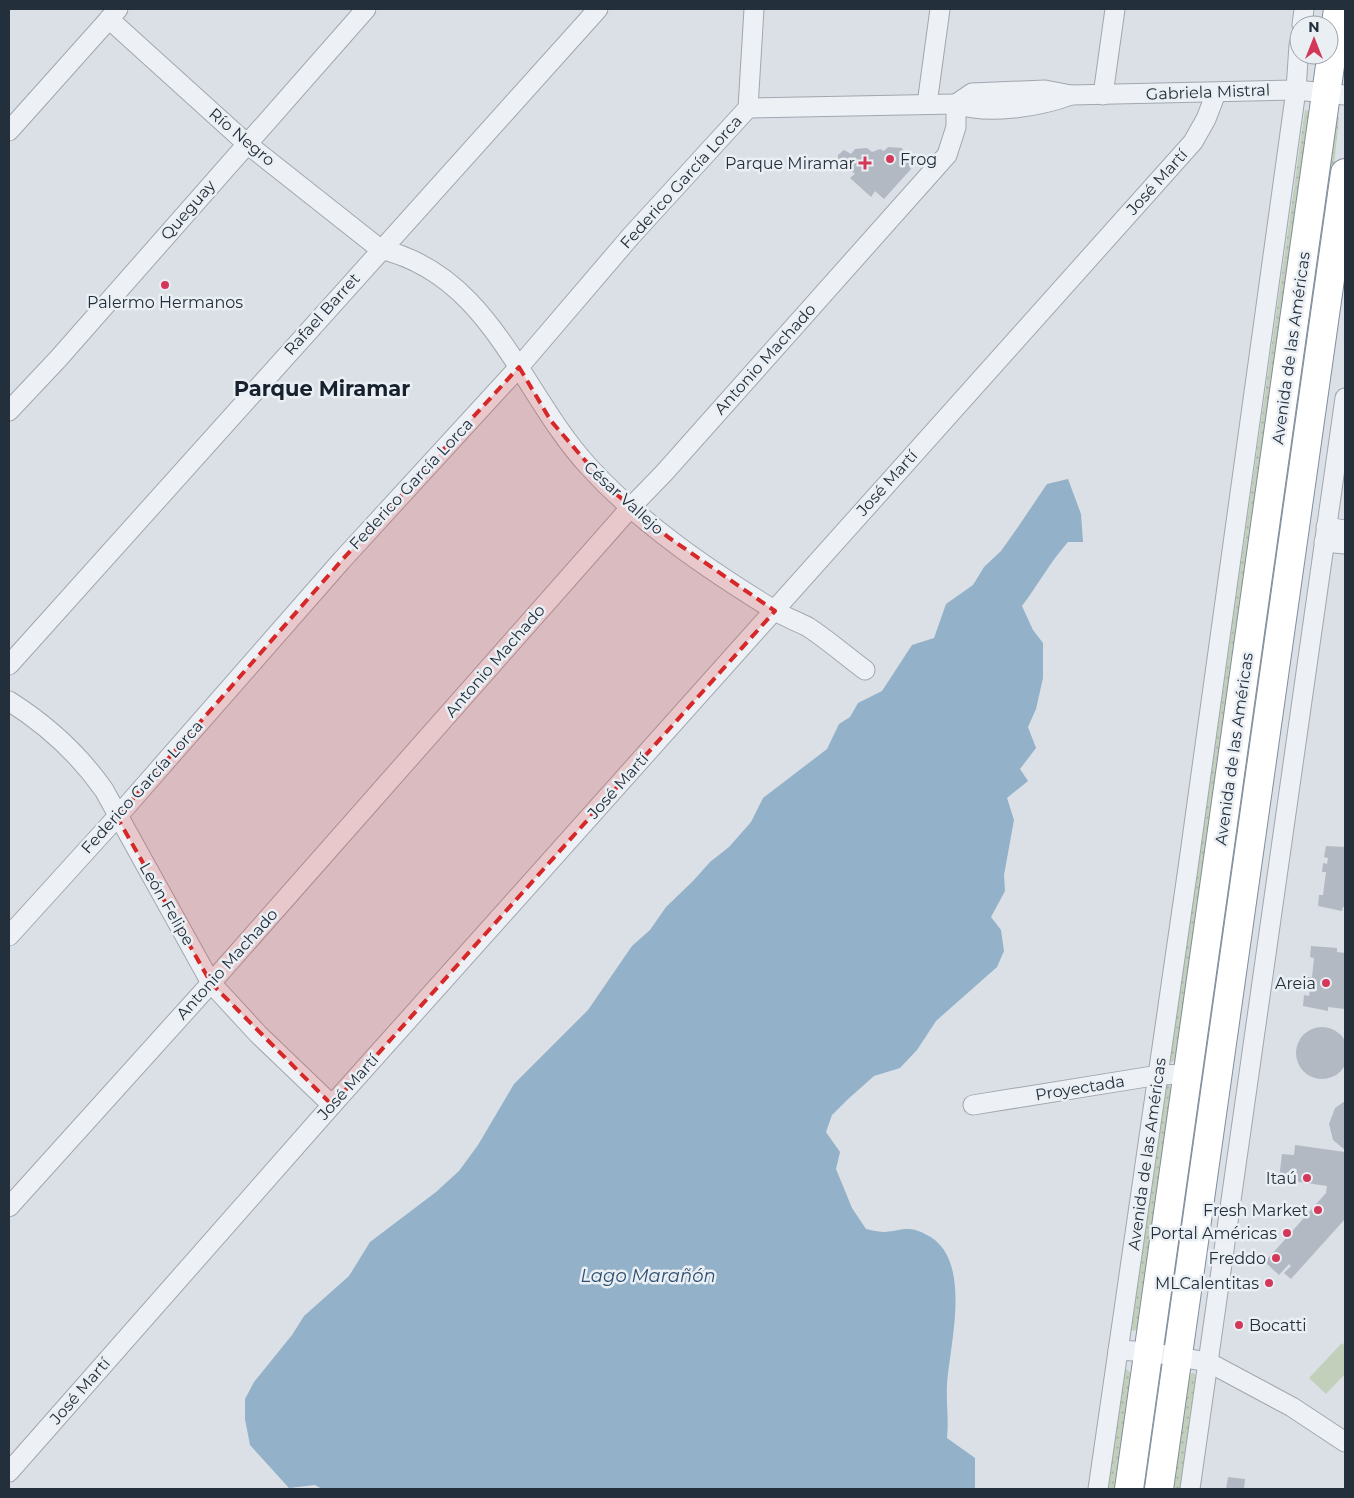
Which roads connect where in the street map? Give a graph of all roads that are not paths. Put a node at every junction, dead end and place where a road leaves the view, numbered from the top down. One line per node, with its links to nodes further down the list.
1 (366, 9): 17 (street, Queguay)
2 (598, 9): 19 (street, Rafael Barret)
3 (754, 9): 15 (street, Federico García Lorca)
4 (940, 9): 13 (street)
5 (1115, 9): 12 (street)
6 (1338, 9): 11 (highway, Avenida de las Américas)
7 (113, 14): 16 (street); 17 (street, Río Negro)
8 (1298, 65): 9 (street, Avenida de las Américas)
9 (1296, 90): 10 (street, Gabriela Mistral); 11 (street, Gabriela Mistral); 35 (street, Avenida de las Américas)
10 (1216, 93): 12 (street, Gabriela Mistral); 27 (street, José Martí)
11 (1336, 94): 34 (highway, Avenida de las Américas)
12 (1103, 95): 14 (street, Gabriela Mistral)
13 (928, 104): 14 (street, Gabriela Mistral); 15 (street, Gabriela Mistral)
14 (956, 104): 23 (street, Antonio Machado)
15 (748, 108): 20 (street, Federico García Lorca)
16 (9, 131)
17 (246, 143): 19 (street, Río Negro); 22 (street, Queguay)
18 (1345, 173): 41 (highway, Avenida de las Américas)
19 (380, 249): 20 (street, César Vallejo); 28 (street, Rafael Barret)
20 (519, 367): 23 (street, César Vallejo); 31 (street, Federico García Lorca)
21 (1345, 398): 25 (street)
22 (9, 412)
23 (631, 507): 27 (street, César Vallejo); 33 (street, Antonio Machado)
24 (1345, 530): 25 (street)
25 (1325, 534): 26 (street); 42 (street)
26 (1345, 544)
27 (775, 611): 29 (street, César Vallejo); 36 (street, José Martí)
28 (9, 665)
29 (866, 670)
30 (9, 702): 31 (street, León Felipe)
31 (117, 817): 32 (street, Federico García Lorca); 33 (street, León Felipe)
32 (9, 936)
33 (211, 982): 36 (street, León Felipe); 38 (street, Antonio Machado)
34 (1188, 1074): 35 (street, Proyectada); 40 (highway, Avenida de las Américas)
35 (1159, 1075): 37 (street, Proyectada); 39 (street, Avenida de las Américas)
36 (332, 1105): 44 (street, José Martí)
37 (972, 1105)
38 (9, 1207)
39 (1118, 1350): 40 (street); 45 (street, Avenida de las Américas)
40 (1149, 1352): 41 (street); 46 (highway, Avenida de las Américas)
41 (1178, 1357): 42 (street); 47 (highway, Avenida de las Américas)
42 (1208, 1362): 43 (street); 48 (street)
43 (1345, 1442)
44 (9, 1472)
45 (1098, 1489)
46 (1129, 1489)
47 (1159, 1489)
48 (1190, 1489)

